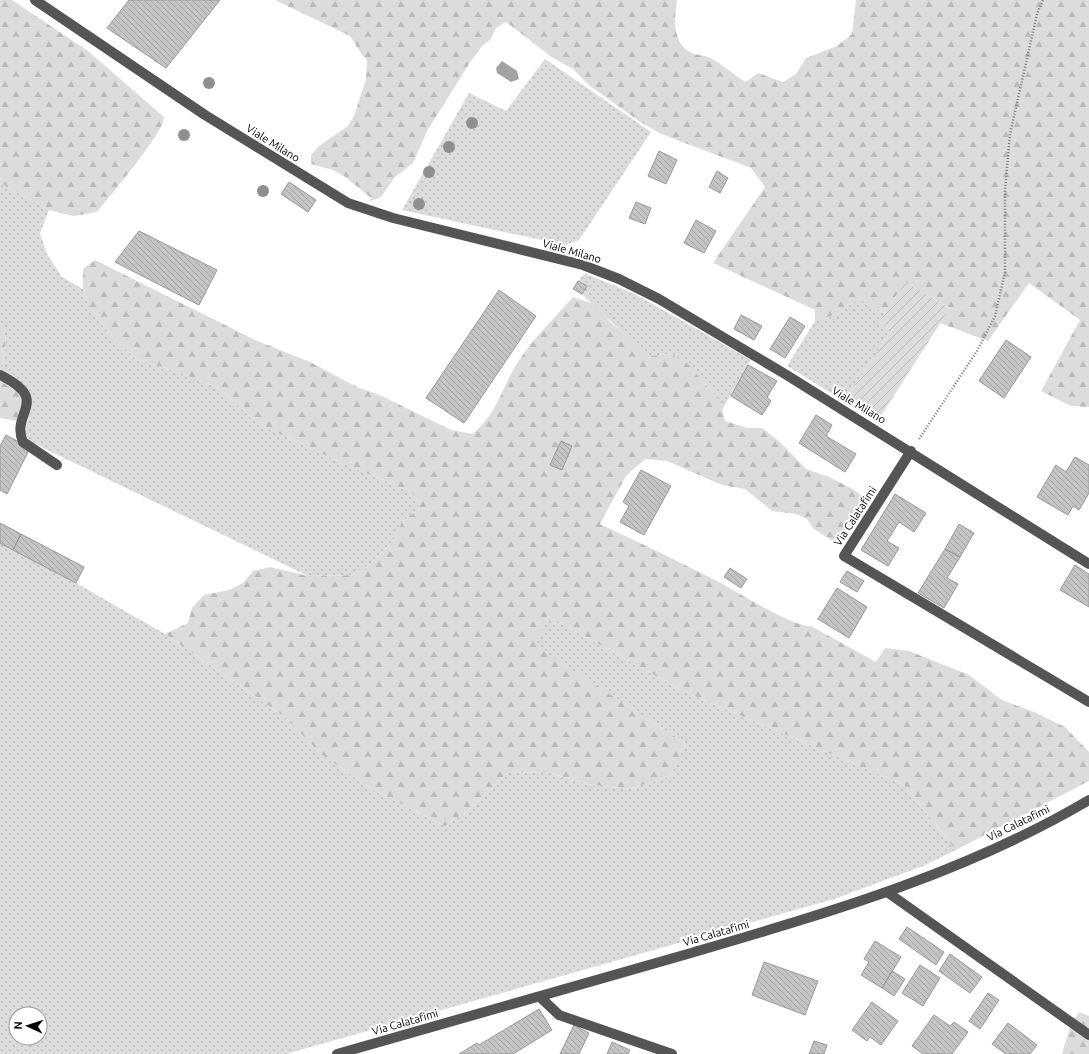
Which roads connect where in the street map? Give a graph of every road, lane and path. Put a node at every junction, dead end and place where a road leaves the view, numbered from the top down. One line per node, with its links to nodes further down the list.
1 (35, 0): 4 (street, Viale Milano)
2 (1043, 0): 4 (path)
3 (0, 375): 5 (street)
4 (911, 451): 6 (street, Viale Milano); 7 (street, Via Calatafimi)
5 (57, 464)
6 (1089, 564)
7 (1089, 702)
8 (1089, 800): 9 (street, Via Calatafimi)
9 (887, 892): 10 (street, Via Calatafimi); 11 (street)
10 (540, 997): 12 (street, Via Calatafimi); 13 (street)
11 (1089, 1035)
12 (337, 1054)
13 (672, 1054)

